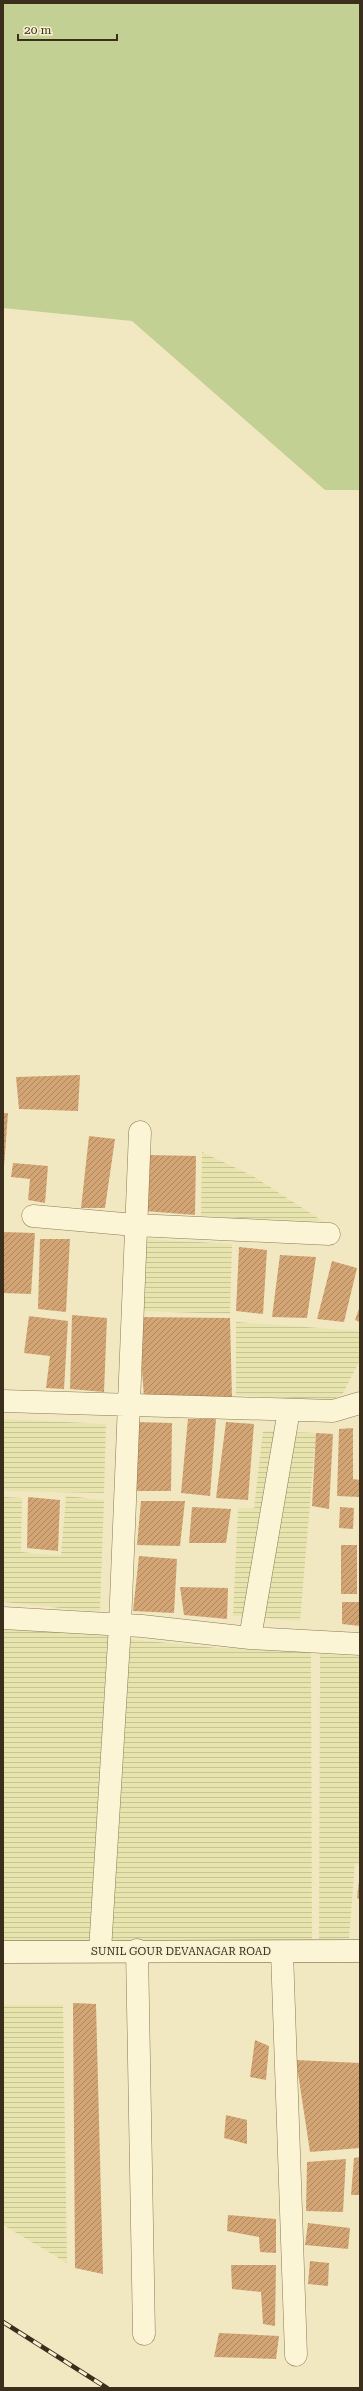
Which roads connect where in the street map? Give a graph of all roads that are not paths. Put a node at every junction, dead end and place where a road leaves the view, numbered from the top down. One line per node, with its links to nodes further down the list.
1 (140, 1132): 3 (street)
2 (32, 1216): 3 (street)
3 (136, 1224): 4 (street); 7 (street)
4 (329, 1234)
5 (3, 1401): 7 (street)
6 (360, 1403): 8 (street)
7 (127, 1404): 8 (street); 10 (street)
8 (289, 1410): 11 (street)
9 (3, 1618): 10 (street)
10 (120, 1625): 11 (street); 13 (street)
11 (250, 1638): 12 (street)
12 (360, 1644)
13 (100, 1950): 14 (street, SUNIL GOUR DEVANAGAR ROAD); 16 (street, SUNIL GOUR DEVANAGAR ROAD)
14 (137, 1950): 17 (street, SUNIL GOUR DEVANAGAR ROAD); 18 (street)
15 (360, 1951): 17 (street, SUNIL GOUR DEVANAGAR ROAD)
16 (3, 1952)
17 (282, 1952): 19 (street)
18 (144, 2334)
19 (296, 2355)

